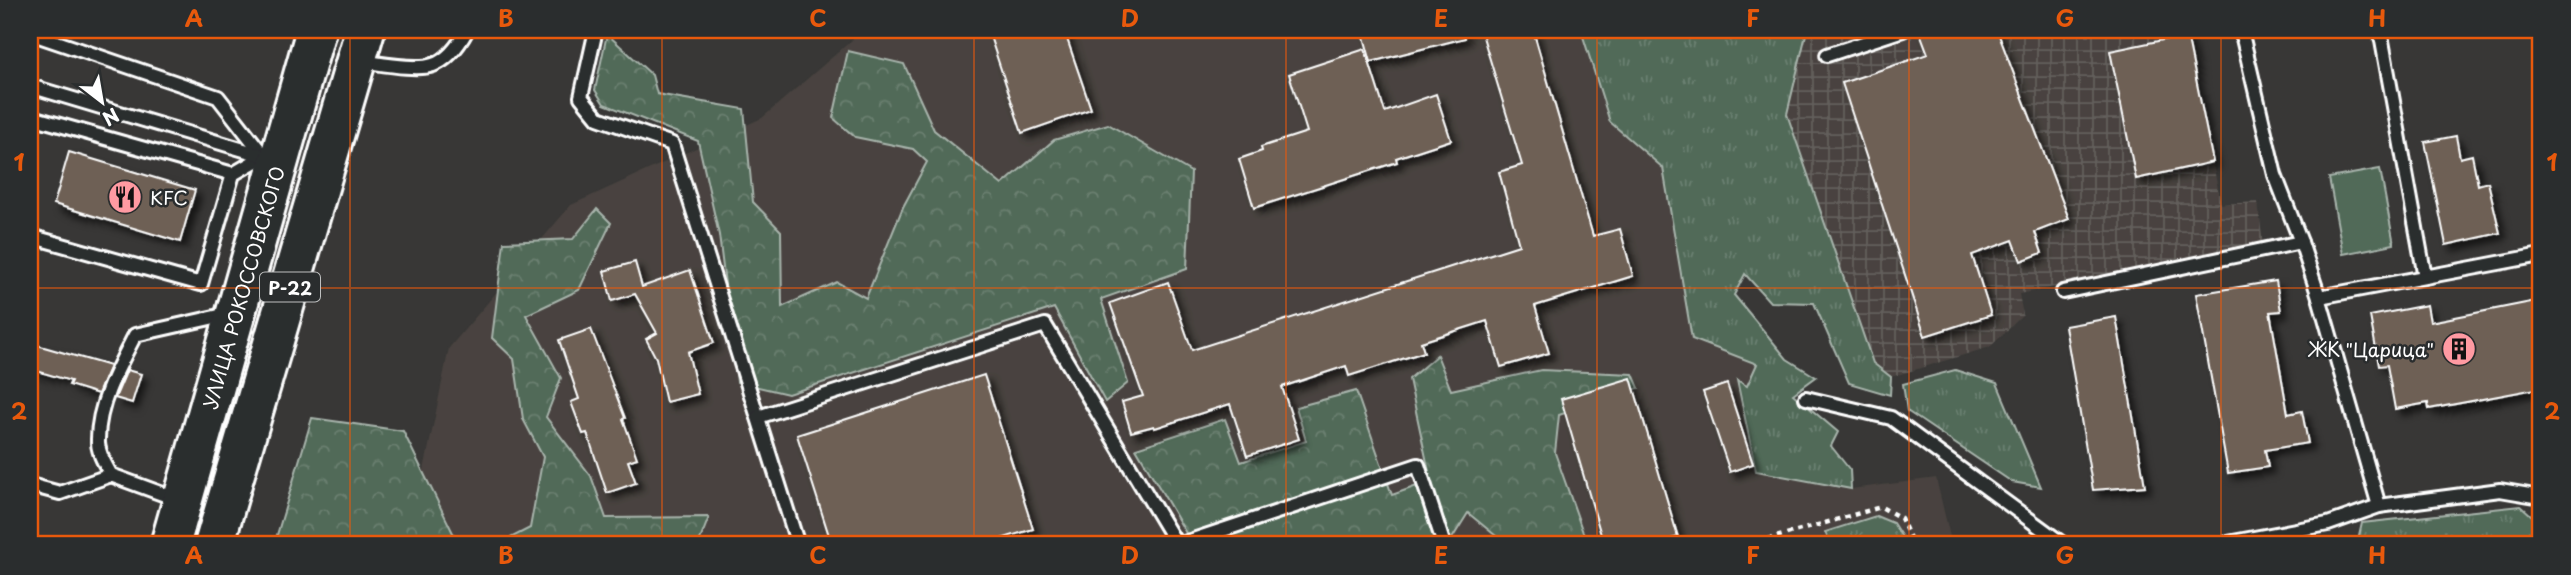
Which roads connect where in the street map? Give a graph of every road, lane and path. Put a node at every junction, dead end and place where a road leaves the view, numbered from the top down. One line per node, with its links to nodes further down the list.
1 (316, 30): 12 (highway, УЛИЦА РОКОССОВСКОГО / Р-22)
2 (467, 30): 8 (lane)
3 (596, 30): 22 (lane)
4 (1903, 30): 9 (lane)
5 (2241, 30): 15 (lane)
6 (2379, 30): 17 (lane)
7 (30, 33): 12 (lane)
8 (361, 45): 29 (highway, Р-22)
9 (1827, 55)
10 (30, 86): 12 (lane)
11 (30, 137): 13 (lane)
12 (271, 158): 13 (lane); 20 (highway, УЛИЦА РОКОССОВСКОГО / Р-22)
13 (233, 174): 14 (lane)
14 (30, 236)
15 (2301, 242): 18 (lane); 19 (lane)
16 (2541, 255): 17 (lane)
17 (2425, 277): 19 (lane)
18 (2063, 292)
19 (2319, 297): 27 (lane)
20 (235, 313): 23 (lane); 26 (highway, УЛИЦА РОКОССОВСКОГО / Р-22)
21 (1806, 398): 35 (lane)
22 (758, 418): 30 (lane); 31 (lane)
23 (111, 474): 24 (lane); 26 (lane)
24 (30, 485)
25 (2541, 497): 27 (lane)
26 (182, 501): 28 (highway, УЛИЦА РОКОССОВСКОГО / Р-22)
27 (2379, 506): 36 (lane)
28 (170, 545)
29 (214, 545)
30 (798, 545)
31 (1177, 545): 32 (lane)
32 (1444, 545)
33 (1748, 545): 34 (path)
34 (1913, 545)
35 (2063, 545)
36 (2217, 545)

